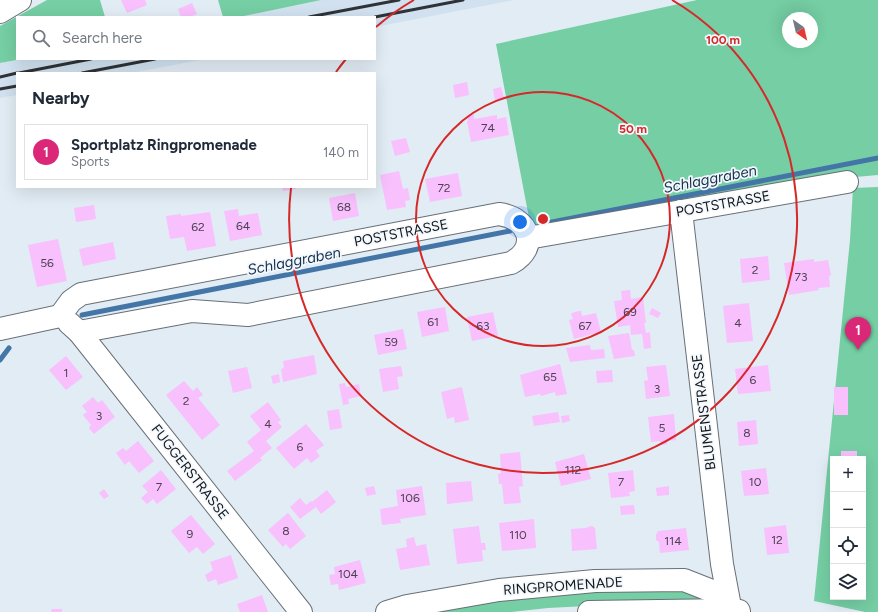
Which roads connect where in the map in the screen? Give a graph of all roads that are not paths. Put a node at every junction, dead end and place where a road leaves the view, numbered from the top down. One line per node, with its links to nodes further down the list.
1 (20, 0): 2 (street)
2 (0, 12)
3 (847, 182): 4 (street, POSTSTRASSE)
4 (682, 218): 5 (street, POSTSTRASSE); 9 (street, BLUMENSTRASSE)
5 (528, 238): 6 (street, POSTSTRASSE); 8 (street)
6 (60, 316): 7 (street); 8 (street)
7 (0, 328)
8 (79, 332): 10 (street, FUGGERSTRASSE)
9 (735, 611): 11 (street, RINGPROMENADE); 12 (street, RINGPROMENADE)
10 (301, 612)
11 (387, 612)
12 (588, 612)

